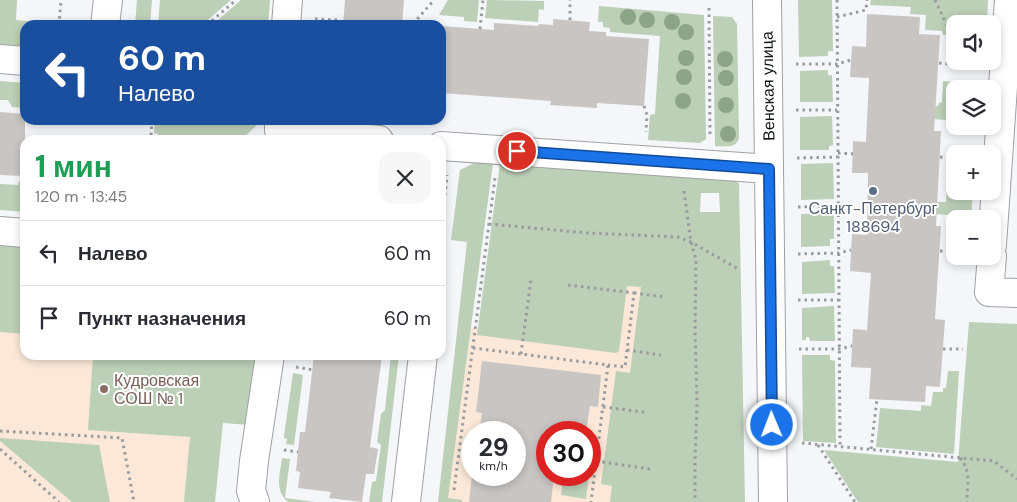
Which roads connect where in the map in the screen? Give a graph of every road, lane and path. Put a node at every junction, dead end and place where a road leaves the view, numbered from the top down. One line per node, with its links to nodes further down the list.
1 (61, 0): 15 (path)
2 (108, 0): 16 (street)
3 (236, 0): 17 (path)
4 (288, 0): 18 (street)
5 (434, 0): 19 (path)
6 (483, 0): 22 (path)
7 (570, 0): 20 (path)
8 (767, 0): 47 (street, Венская улица)
9 (837, 0): 14 (path)
10 (867, 0): 14 (path)
11 (935, 0): 21 (path)
12 (1009, 0): 31 (street)
13 (709, 8): 38 (path)
14 (837, 17): 29 (path)
15 (59, 20)
16 (106, 20)
17 (213, 20)
18 (286, 20)
19 (416, 20)
20 (570, 20)
21 (946, 23)
22 (480, 29)
23 (0, 59): 25 (street)
24 (851, 60): 29 (path)
25 (20, 61)
26 (939, 63): 27 (path)
27 (946, 63)
28 (795, 64): 29 (path)
29 (837, 64): 34 (path)
30 (1001, 68): 31 (path)
31 (1004, 68): 50 (street)
32 (644, 106): 36 (path)
33 (796, 110): 34 (path)
34 (838, 110): 42 (path)
35 (276, 130): 37 (street)
36 (646, 134)
37 (328, 135)
38 (710, 139)
39 (446, 146): 40 (street)
40 (499, 150): 46 (street); 51 (path)
41 (853, 154): 42 (path)
42 (838, 155): 45 (path); 48 (path)
43 (940, 157): 44 (path)
44 (946, 157)
45 (797, 158)
46 (680, 163): 47 (street); 54 (path)
47 (769, 169): 106 (street, Венская улица)
48 (838, 206): 49 (path); 58 (path)
49 (797, 207)
50 (994, 210)
51 (489, 224): 54 (path); 70 (path)
52 (0, 231): 53 (street)
53 (20, 233)
54 (691, 242): 61 (path); 105 (path)
55 (851, 250): 58 (path)
56 (940, 251): 57 (path)
57 (946, 251)
58 (839, 252): 59 (path); 68 (path)
59 (798, 254)
60 (991, 265): 65 (street)
61 (747, 274)
62 (531, 279): 76 (path)
63 (568, 285): 64 (path)
64 (634, 293): 66 (path); 75 (path)
65 (1017, 293)
66 (664, 297)
67 (798, 300): 68 (path)
68 (839, 300): 72 (path)
69 (852, 346): 72 (path)
70 (473, 348): 76 (path); 99 (path)
71 (798, 349): 72 (path)
72 (839, 349): 89 (path)
73 (943, 349): 74 (path)
74 (963, 349)
75 (627, 350): 77 (path); 80 (path)
76 (521, 354): 80 (path)
77 (661, 355)
78 (422, 360): 103 (street)
79 (280, 361): 81 (path); 102 (street)
80 (608, 365): 83 (path)
81 (313, 370)
82 (877, 399): 92 (path)
83 (603, 407): 84 (path); 85 (path)
84 (644, 412)
85 (601, 422)
86 (0, 431): 101 (path)
87 (796, 443): 88 (path)
88 (818, 445): 89 (path); 107 (path)
89 (840, 446): 92 (path)
90 (0, 448): 100 (path)
91 (279, 449): 93 (path)
92 (871, 449): 94 (path)
93 (298, 452)
94 (960, 458): 97 (path); 108 (path)
95 (601, 462): 96 (path)
96 (650, 469)
97 (1017, 479)
98 (593, 486): 104 (path)
99 (454, 490)
100 (59, 502)
101 (134, 502)
102 (255, 502)
103 (406, 502)
104 (591, 502)
105 (696, 502)
106 (773, 502)
107 (856, 502)
108 (968, 502)

